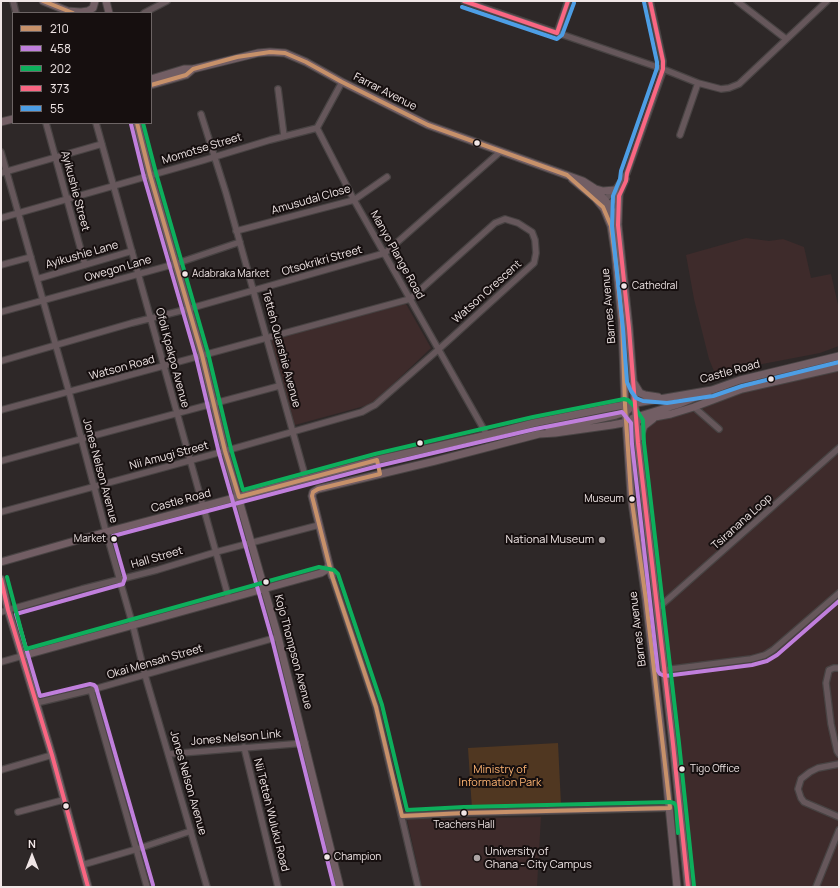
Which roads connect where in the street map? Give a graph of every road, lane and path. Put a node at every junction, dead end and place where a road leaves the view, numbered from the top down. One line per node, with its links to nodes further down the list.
1 (13, 1): 11 (street)
2 (43, 1): 12 (main road)
3 (96, 1): 12 (main road)
4 (106, 1): 13 (main road)
5 (167, 1): 14 (street)
6 (464, 1): 15 (street)
7 (568, 1): 15 (street)
8 (650, 1): 18 (street)
9 (737, 1): 16 (street)
10 (827, 1): 16 (street)
11 (16, 12)
12 (70, 12)
13 (110, 12)
14 (146, 12)
15 (557, 33): 18 (street)
16 (786, 39): 21 (street)
17 (193, 69): 19 (main road, Farrar Avenue); 20 (main road, Farrar Avenue); 22 (main road, Farrar Avenue)
18 (663, 69): 21 (street); 44 (street)
19 (152, 79)
20 (342, 82): 30 (street); 35 (main road, Farrar Avenue)
21 (698, 83): 31 (street)
22 (152, 85)
23 (278, 89): 32 (street)
24 (201, 114): 37 (street, Tetteh Quarshie Avenue)
25 (12, 119): 26 (main road)
26 (1, 122)
27 (46, 124): 36 (street, Ayikushie Street)
28 (96, 124): 33 (street, Ofoli Kpakpo Avenue)
29 (137, 124): 39 (main road, Kojo Thompson Avenue)
30 (317, 128): 32 (street, Momotse Street); 46 (street, Manyo Plange Road)
31 (680, 135)
32 (284, 136): 37 (street, Momotse Street)
33 (102, 144): 36 (street); 42 (street, Ofoli Kpakpo Avenue)
34 (1, 152): 38 (street, Jones Nelson Avenue)
35 (500, 152): 40 (main road, Farrar Avenue); 54 (street, Otsokrikri Street)
36 (56, 157): 38 (street); 45 (street, Ayikushie Street)
37 (214, 157): 39 (street, Momotse Street); 51 (street, Tetteh Quarshie Avenue)
38 (4, 172): 48 (street, Jones Nelson Avenue)
39 (150, 175): 42 (street, Momotse Street); 56 (main road, Kojo Thompson Avenue)
40 (566, 175): 43 (main road, Farrar Avenue); 47 (main road, Farrar Avenue)
41 (387, 176): 46 (street, Amusudal Close)
42 (113, 187): 45 (street, Momotse Street); 53 (street, Ofoli Kpakpo Avenue)
43 (594, 188): 44 (main road); 47 (main road, Barnes Avenue)
44 (617, 193): 47 (street); 50 (main road)
45 (67, 199): 48 (street, Momotse Street); 58 (street, Ayikushie Street)
46 (354, 200): 51 (street, Amusudal Close); 54 (street, Manyo Plange Road)
47 (604, 204): 50 (main road, Barnes Avenue); 77 (main road, Barnes Avenue)
48 (19, 213): 49 (street, Momotse Street); 55 (street, Jones Nelson Avenue)
49 (1, 218)
50 (618, 226): 75 (main road, Barnes Avenue)
51 (236, 231): 52 (street, Tetteh Quarshie Avenue)
52 (240, 242): 56 (street, Owegon Lane); 61 (street, Tetteh Quarshie Avenue)
53 (132, 251): 58 (street, Ayikushie Lane); 59 (street, Ofoli Kpakpo Avenue)
54 (385, 253): 61 (street, Otsokrikri Street); 62 (street, Manyo Plange Road)
55 (31, 257): 57 (street); 60 (street, Jones Nelson Avenue)
56 (175, 264): 59 (street, Owegon Lane); 64 (main road, Kojo Thompson Avenue)
57 (1, 265)
58 (85, 265): 60 (street, Ayikushie Lane)
59 (139, 274): 63 (street, Owegon Lane); 66 (street, Ofoli Kpakpo Avenue)
60 (37, 279): 63 (street, Jones Nelson Avenue)
61 (253, 290): 64 (street, Otsokrikri Street); 67 (street, Tetteh Quarshie Avenue)
62 (410, 299): 67 (street, Watson Road); 69 (street, Manyo Plange Road); 69 (street, Watson Crescent)
63 (42, 300): 65 (street, Owegon Lane); 68 (street, Jones Nelson Avenue)
64 (188, 309): 66 (street, Otsokrikri Street); 70 (main road, Kojo Thompson Avenue)
65 (1, 312)
66 (151, 319): 68 (street, Otsokrikri Street); 73 (street, Ofoli Kpakpo Avenue)
67 (266, 338): 70 (street, Watson Road); 76 (street, Tetteh Quarshie Avenue)
68 (56, 345): 72 (street, Otsokrikri Street); 79 (street, Jones Nelson Avenue)
69 (439, 349): 93 (street, Nii Amugi Street); 95 (street, Manyo Plange Road)
70 (202, 355): 73 (street, Watson Road); 82 (main road, Kojo Thompson Avenue)
71 (839, 356): 78 (main road, Castle Road)
72 (1, 361)
73 (164, 366): 79 (street, Watson Road); 87 (street, Ofoli Kpakpo Avenue)
74 (839, 367): 84 (main road, Castle Road)
75 (633, 382): 80 (main road); 81 (main road, Barnes Avenue)
76 (279, 386): 82 (street); 93 (street, Tetteh Quarshie Avenue)
77 (625, 386): 83 (main road); 85 (main road, Barnes Avenue)
78 (712, 390): 80 (main road, Castle Road); 89 (main road)
79 (69, 392): 86 (street, Watson Road); 96 (street, Jones Nelson Avenue)
80 (666, 397): 81 (main road, Castle Road)
81 (635, 403): 85 (main road, Castle Road); 89 (main road, Barnes Avenue)
82 (213, 404): 87 (street); 100 (main road, Kojo Thompson Avenue)
83 (613, 407): 85 (main road, Castle Road); 95 (main road, Castle Road)
84 (694, 407): 88 (main road, Castle Road); 92 (street)
85 (627, 409): 89 (main road); 90 (main road, Barnes Avenue); 94 (main road)
86 (1, 410)
87 (177, 413): 96 (street); 103 (street, Ofoli Kpakpo Avenue)
88 (660, 416): 89 (main road, Castle Road); 98 (main road)
89 (636, 418): 90 (main road, Castle Road); 98 (main road, Barnes Avenue)
90 (627, 422): 91 (main road, Castle Road); 97 (main road, Barnes Avenue)
91 (612, 425): 94 (main road, Castle Road); 97 (main road)
92 (719, 429)
93 (292, 431): 100 (street, Nii Amugi Street); 105 (street, Tetteh Quarshie Avenue)
94 (539, 434): 104 (main road, Castle Road)
95 (487, 435): 101 (main road, Castle Road)
96 (81, 439): 102 (street); 106 (street, Jones Nelson Avenue)
97 (628, 440): 142 (main road, Barnes Avenue)
98 (638, 443): 123 (main road, Barnes Avenue)
99 (839, 448): 123 (street, Tsiranana Loop)
100 (226, 451): 103 (street, Nii Amugi Street); 107 (main road, Kojo Thompson Avenue)
101 (377, 460): 104 (main road); 105 (main road, Castle Road)
102 (1, 461)
103 (189, 461): 106 (street, Nii Amugi Street); 108 (street, Ofoli Kpakpo Avenue)
104 (380, 474): 110 (main road, Castle Road)
105 (306, 479): 107 (main road, Castle Road)
106 (94, 486): 109 (street, Nii Amugi Street); 111 (street, Jones Nelson Avenue)
107 (239, 497): 108 (main road, Castle Road); 112 (main road, Kojo Thompson Avenue)
108 (204, 507): 111 (main road, Castle Road); 113 (street, Ofoli Kpakpo Avenue)
109 (1, 512)
110 (319, 525): 112 (street, Hall Street); 115 (main road)
111 (106, 532): 114 (main road, Castle Road); 119 (street, Jones Nelson Avenue)
112 (252, 543): 113 (street, Hall Street); 120 (main road, Kojo Thompson Avenue)
113 (216, 552): 119 (street, Hall Street); 122 (street, Ofoli Kpakpo Avenue)
114 (1, 562)
115 (330, 565): 116 (main road); 117 (main road)
116 (321, 573): 117 (main road); 120 (main road)
117 (332, 576): 144 (street)
118 (1, 579): 124 (main road)
119 (120, 579): 124 (street, Hall Street); 125 (street, Jones Nelson Avenue)
120 (265, 588): 122 (main road); 126 (main road, Kojo Thompson Avenue)
121 (839, 593): 130 (street)
122 (229, 599): 125 (main road)
123 (657, 609): 130 (main road, Barnes Avenue)
124 (5, 611): 127 (main road)
125 (133, 626): 127 (main road); 131 (street, Jones Nelson Avenue)
126 (278, 637): 131 (street, Okai Mensah Street); 134 (main road, Kojo Thompson Avenue)
127 (22, 656): 128 (street); 133 (main road)
128 (1, 662)
129 (839, 668): 137 (street)
130 (664, 670): 157 (main road, Barnes Avenue)
131 (145, 675): 132 (street, Okai Mensah Street); 136 (street, Jones Nelson Avenue)
132 (91, 690): 133 (street, Okai Mensah Street); 148 (street)
133 (36, 703): 138 (main road)
134 (305, 743): 135 (street, Jones Nelson Link); 154 (main road, Kojo Thompson Avenue)
135 (244, 747): 136 (street, Jones Nelson Link); 153 (street, Nii Tetteh Wuluku Road)
136 (169, 754): 147 (street, Jones Nelson Avenue)
137 (839, 754)
138 (52, 755): 140 (street); 141 (main road)
139 (839, 764): 145 (street)
140 (1, 770)
141 (63, 800): 143 (street); 149 (main road)
142 (670, 808): 144 (street); 156 (main road, Barnes Avenue)
143 (18, 812)
144 (402, 816): 155 (street)
145 (839, 817)
146 (839, 830): 158 (street)
147 (191, 831): 148 (street); 152 (street, Jones Nelson Avenue)
148 (137, 849): 149 (street); 151 (street)
149 (82, 865): 150 (main road)
150 (88, 887)
151 (147, 887)
152 (207, 887)
153 (278, 887)
154 (340, 887)
155 (418, 887)
156 (677, 887)
157 (688, 887)
158 (816, 887)

